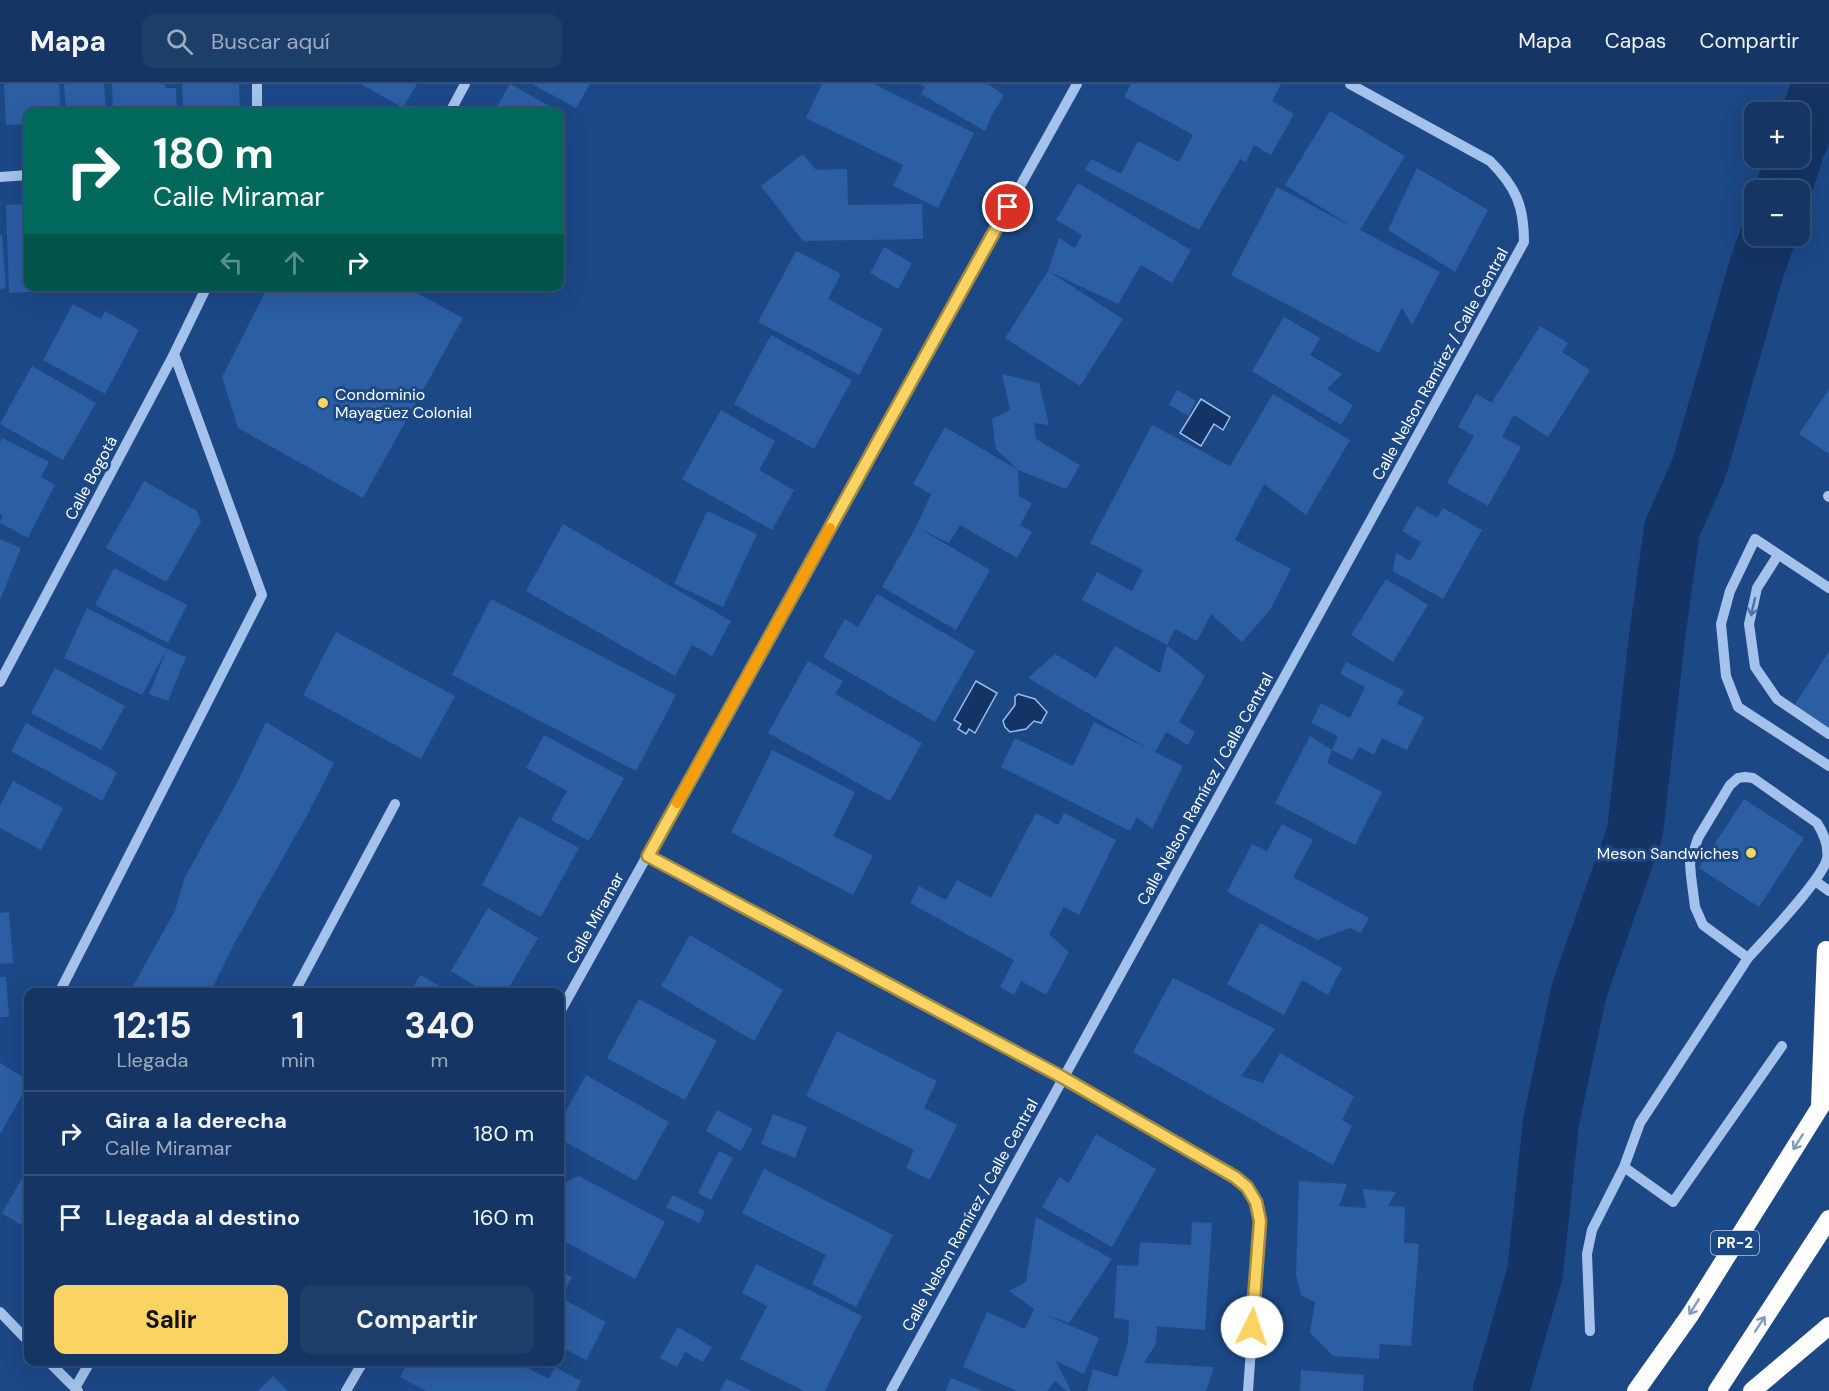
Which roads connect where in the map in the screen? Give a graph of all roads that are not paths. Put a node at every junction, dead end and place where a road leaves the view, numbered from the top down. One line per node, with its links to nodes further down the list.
1 (257, 84): 5 (street)
2 (465, 84): 6 (street)
3 (1077, 84): 17 (street, Calle Miramar)
4 (1350, 84): 26 (street, Calle Nelson Ramírez / Calle Central)
5 (257, 108)
6 (452, 108)
7 (24, 176): 8 (street)
8 (0, 177)
9 (205, 291): 10 (street, Calle Bogotá)
10 (174, 354): 13 (street, Calle Bogotá); 22 (street)
11 (1778, 555): 12 (street); 14 (street, one-way to 14); 15 (street)
12 (1829, 588)
13 (0, 682)
14 (1829, 734)
15 (1829, 766)
16 (395, 804): 23 (street)
17 (648, 856): 24 (street, Calle Miramar); 26 (street)
18 (1815, 881): 19 (street); 21 (street); 21 (street)
19 (1829, 891)
20 (1828, 947): 27 (highway)
21 (1748, 958): 28 (street)
22 (61, 988)
23 (297, 988)
24 (564, 1005)
25 (1782, 1046): 28 (street)
26 (1062, 1077): 39 (street, Calle Nelson Ramírez / Calle Central); 40 (street)
27 (1825, 1099): 41 (highway, PR-2, one-way to 41)
28 (1624, 1167): 32 (street)
29 (1829, 1218): 42 (highway, one-way to 29)
30 (0, 1312): 33 (street)
31 (1829, 1326): 43 (highway)
32 (1590, 1331)
33 (24, 1337)
34 (53, 1366): 37 (street)
35 (88, 1366): 37 (street)
36 (361, 1366): 38 (street)
37 (76, 1390)
38 (346, 1391)
39 (891, 1391)
40 (1248, 1391)
41 (1636, 1391)
42 (1717, 1391)
43 (1752, 1391)

